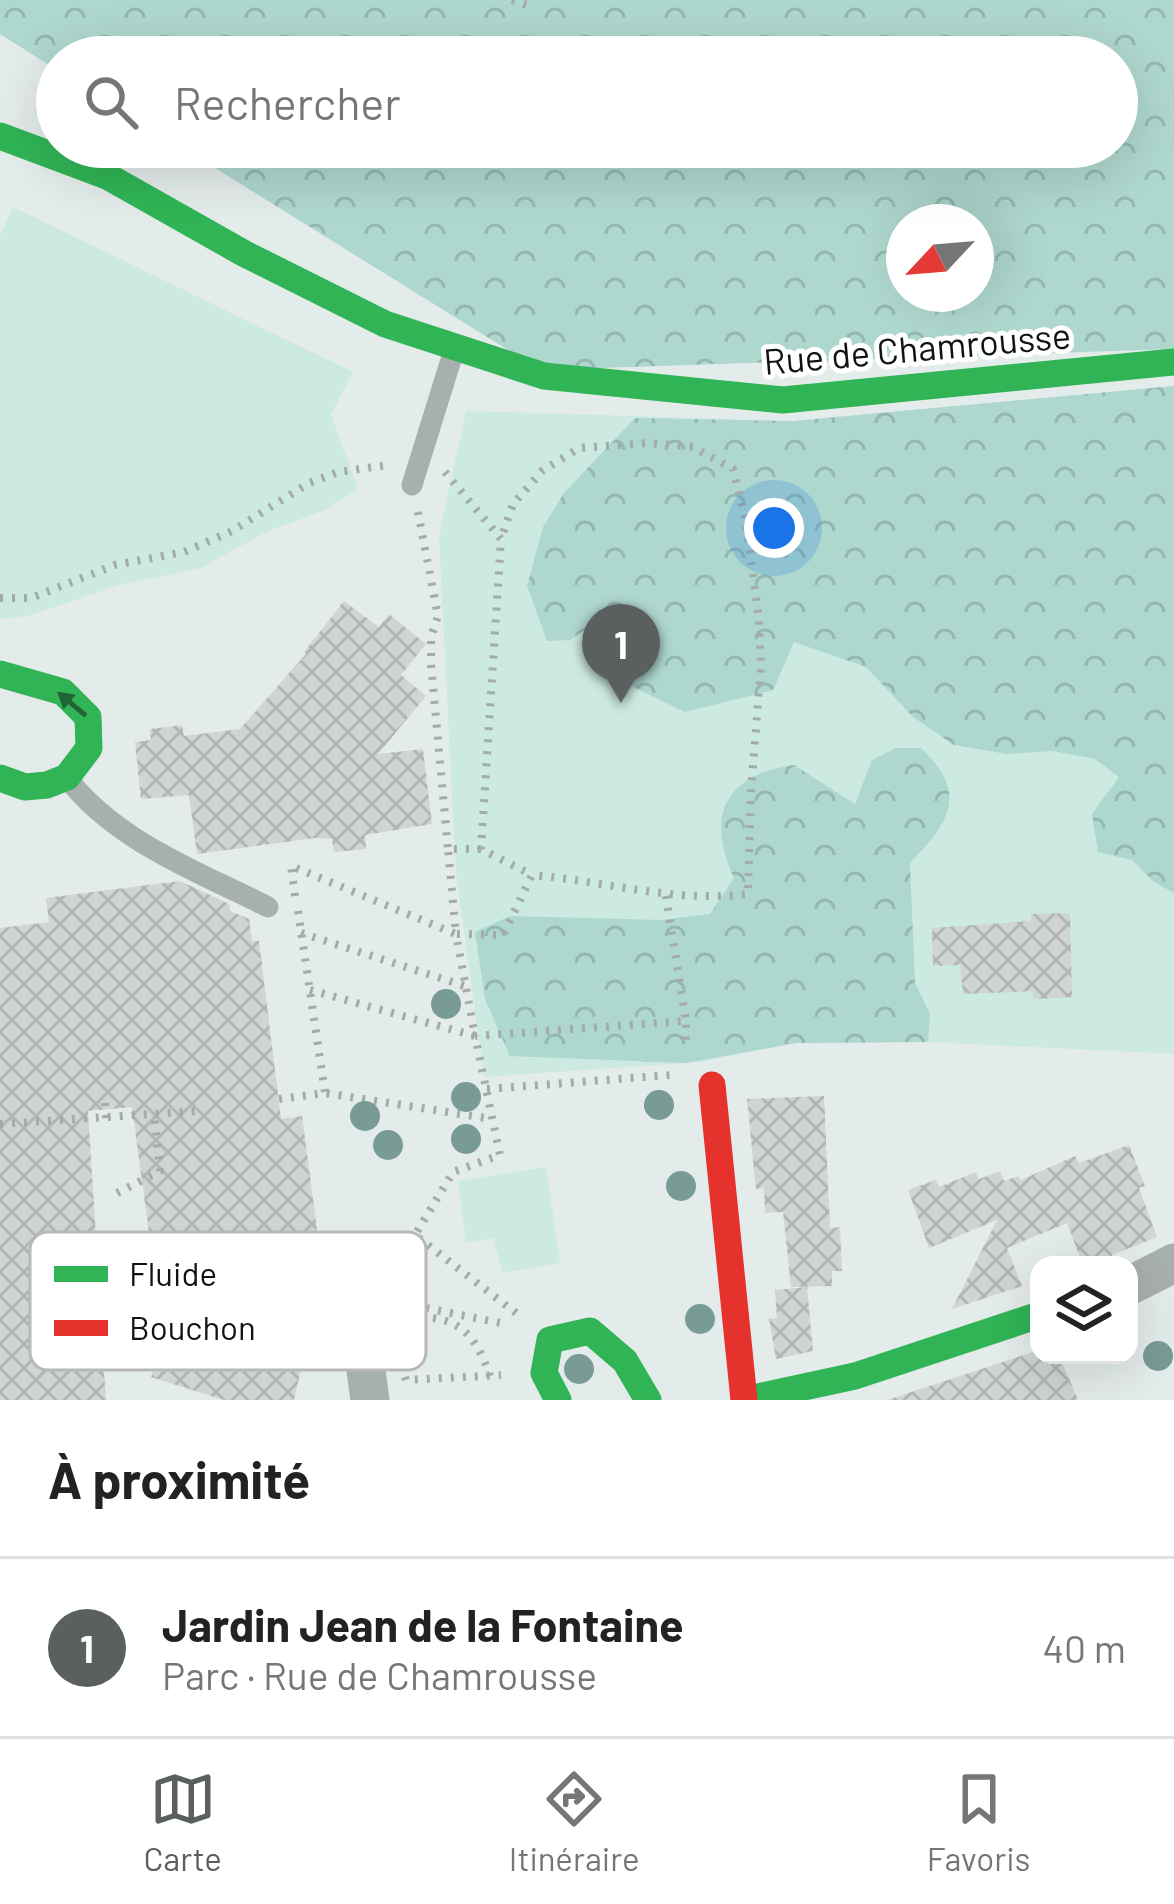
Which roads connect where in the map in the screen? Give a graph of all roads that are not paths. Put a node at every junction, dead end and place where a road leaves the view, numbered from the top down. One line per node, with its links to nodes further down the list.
1 (0, 136): 2 (street, Rue de Chamrousse)
2 (36, 149)
3 (86, 168): 4 (street, Rue de Chamrousse)
4 (455, 346): 5 (street, Rue de Chamrousse); 6 (lane)
5 (1174, 362)
6 (412, 485)
7 (0, 674): 8 (street, one-way to 7)
8 (67, 777): 9 (street); 10 (lane)
9 (0, 778)
10 (268, 907)
11 (695, 1074): 19 (street)
12 (1174, 1263): 13 (street)
13 (1138, 1281)
14 (1030, 1318): 19 (street)
15 (374, 1370): 16 (street)
16 (370, 1400)
17 (558, 1400): 18 (street)
18 (648, 1400)
19 (744, 1400)

